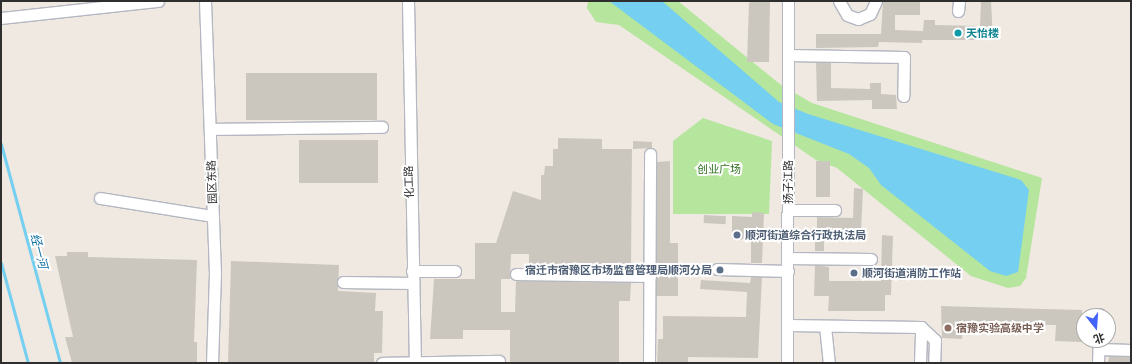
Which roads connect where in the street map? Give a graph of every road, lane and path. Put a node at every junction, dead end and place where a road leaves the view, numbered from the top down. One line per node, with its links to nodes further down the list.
1 (158, 1): 7 (street)
2 (205, 1): 11 (street, 园区东路)
3 (408, 1): 20 (street, 化工路)
4 (788, 1): 8 (street, 扬子江路)
5 (840, 1): 6 (street)
6 (876, 1)
7 (1, 18)
8 (788, 55): 9 (street); 14 (street, 扬子江路)
9 (903, 96)
10 (382, 127): 11 (street)
11 (211, 129): 16 (street, 园区东路)
12 (650, 154): 24 (street)
13 (100, 198): 16 (street)
14 (788, 210): 15 (street); 17 (street, 扬子江路)
15 (835, 210)
16 (213, 216): 35 (street, 园区东路)
17 (788, 258): 18 (street); 22 (street, 扬子江路)
18 (871, 259)
19 (717, 269): 22 (street)
20 (412, 271): 21 (street); 26 (street, 化工路)
21 (455, 271)
22 (788, 271): 27 (street, 扬子江路)
23 (516, 274): 24 (street)
24 (650, 276): 37 (street)
25 (343, 282): 26 (street)
26 (413, 283): 34 (street, 化工路)
27 (788, 325): 28 (street); 38 (street, 扬子江路)
28 (825, 326): 29 (street); 39 (street)
29 (921, 327): 40 (street); 41 (street)
30 (1116, 347): 32 (street)
31 (1099, 348): 42 (street)
32 (1131, 350)
33 (499, 361): 34 (street)
34 (415, 362): 36 (street)
35 (212, 363)
36 (382, 363)
37 (649, 363)
38 (787, 363)
39 (829, 363)
40 (920, 363)
41 (934, 363)
42 (1098, 363)

